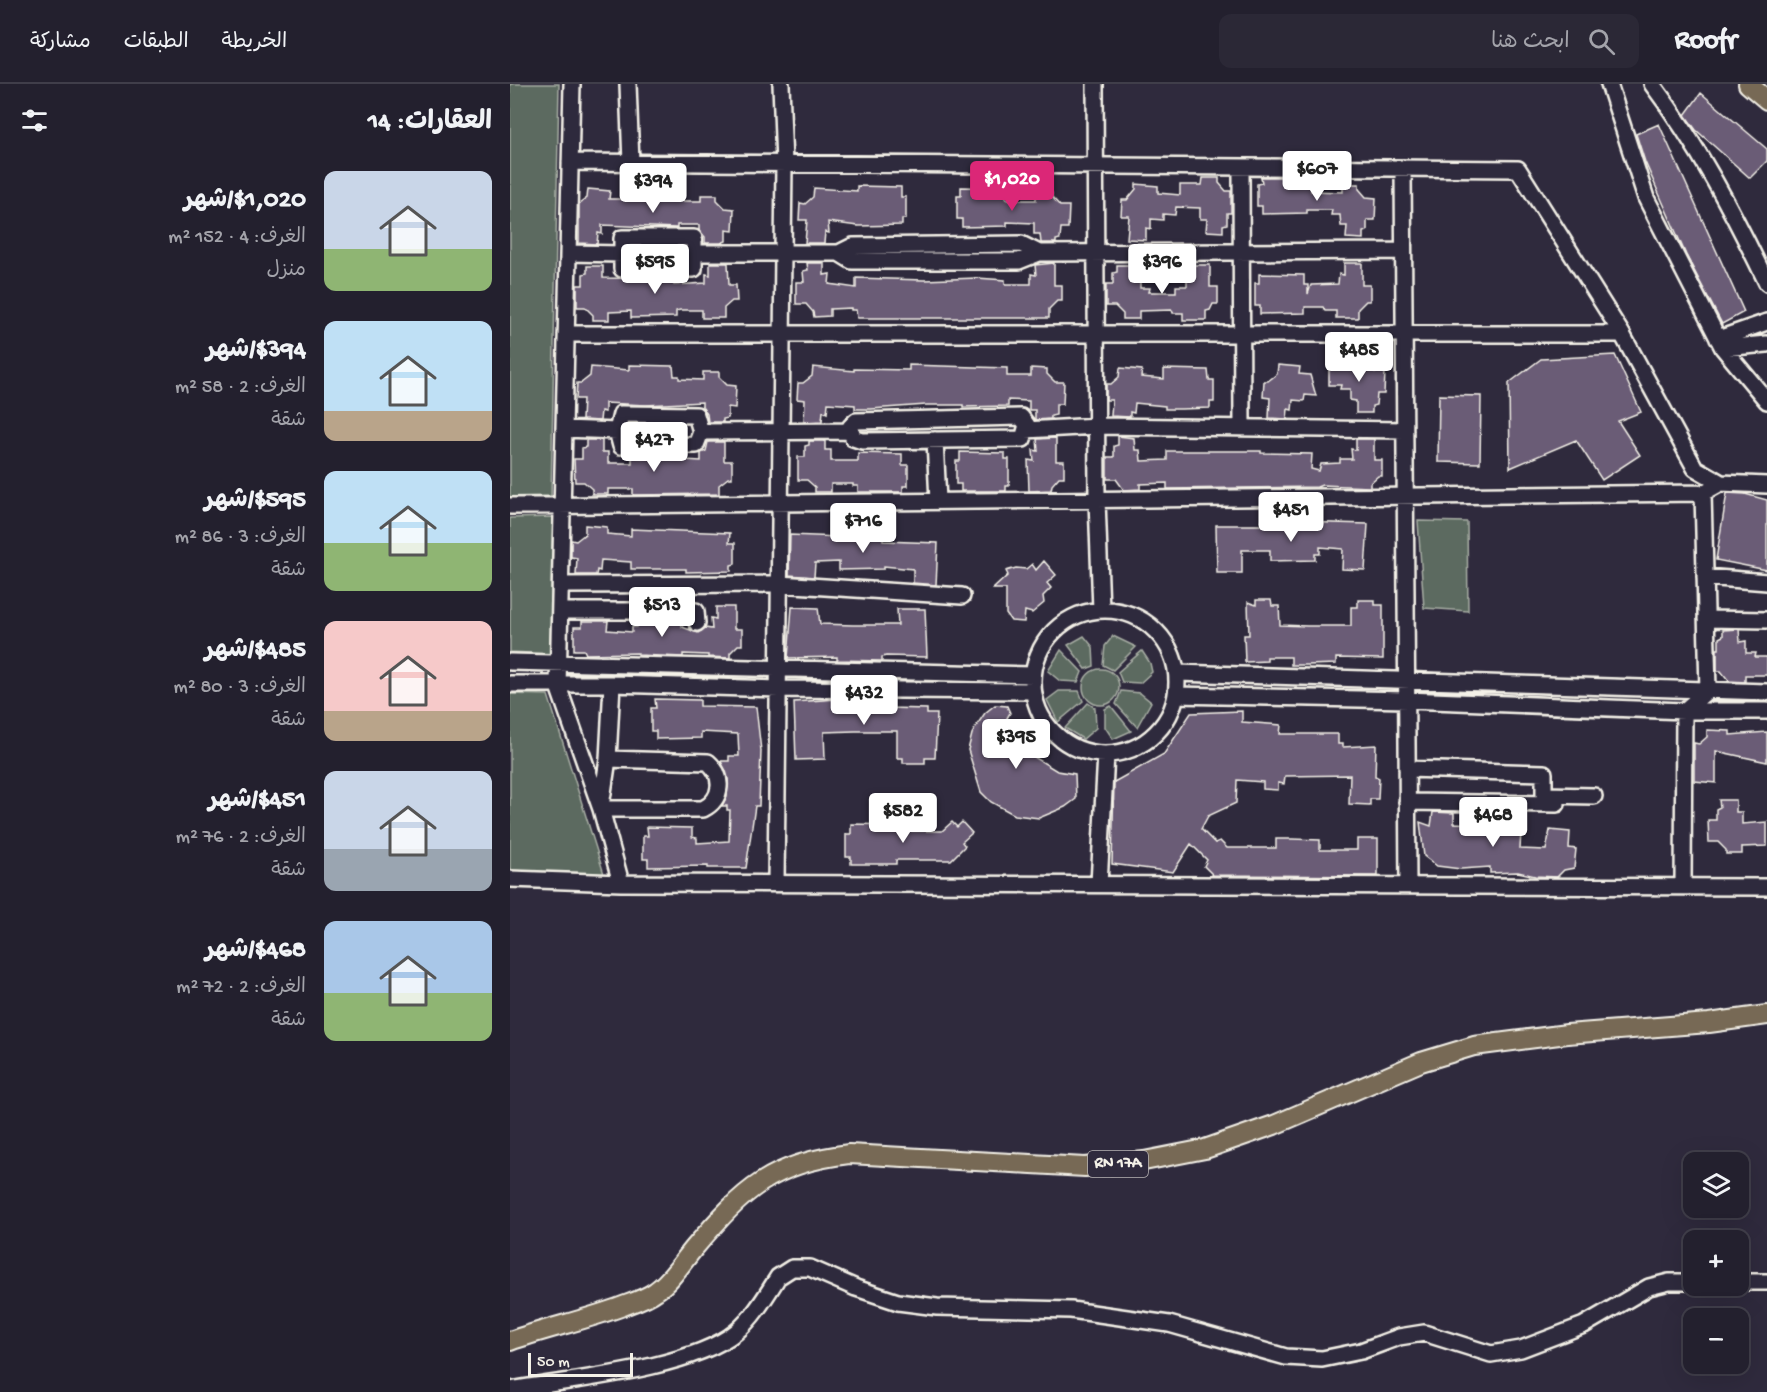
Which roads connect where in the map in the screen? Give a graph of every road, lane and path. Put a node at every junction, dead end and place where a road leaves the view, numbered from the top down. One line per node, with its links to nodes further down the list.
1 (572, 84): 9 (street)
2 (628, 84): 10 (street)
3 (781, 84): 11 (street)
4 (1095, 84): 12 (street)
5 (1609, 84): 30 (street)
6 (1652, 84): 22 (street)
7 (1748, 84): 8 (main road)
8 (1767, 100)
9 (570, 162): 10 (street); 18 (street)
10 (631, 163): 11 (street)
11 (784, 164): 12 (street); 19 (street)
12 (1096, 166): 13 (street); 17 (street)
13 (1241, 167): 14 (street); 15 (street)
14 (1403, 168): 16 (street); 29 (street)
15 (1243, 251): 16 (street); 17 (street); 27 (street)
16 (1403, 251): 28 (street)
17 (1096, 252): 19 (street); 26 (street)
18 (568, 253): 20 (street); 24 (street)
19 (783, 253): 21 (street); 25 (street)
20 (622, 254): 21 (street); 21 (street)
21 (694, 254)
22 (1767, 283)
23 (1767, 322): 30 (street)
24 (566, 334): 25 (street); 35 (street)
25 (782, 334): 26 (street); 41 (street)
26 (1097, 334): 27 (street); 33 (street)
27 (1241, 334): 28 (street); 34 (street)
28 (1404, 334): 29 (street); 37 (street)
29 (1622, 334): 43 (street)
30 (1721, 344): 31 (street); 32 (street)
31 (1767, 344)
32 (1767, 401)
33 (1097, 426): 34 (street); 36 (street); 49 (street)
34 (1242, 428): 37 (street)
35 (564, 429): 38 (street); 52 (street)
36 (1026, 430): 39 (street); 42 (street)
37 (1405, 430): 48 (street)
38 (617, 431): 40 (street); 40 (street)
39 (851, 431): 41 (street); 42 (street)
40 (701, 432): 41 (street)
41 (781, 433): 51 (street)
42 (934, 440): 50 (street)
43 (1695, 468): 44 (street); 46 (street)
44 (1721, 483): 45 (street); 47 (street)
45 (1767, 485)
46 (1683, 493): 47 (street); 48 (street)
47 (1703, 493): 54 (street)
48 (1405, 496): 49 (street); 70 (street)
49 (1097, 500): 50 (street); 59 (street)
50 (938, 501): 51 (street)
51 (780, 503): 52 (street); 56 (street)
52 (562, 505): 53 (street); 57 (street)
53 (510, 506)
54 (1705, 577): 55 (street); 61 (street)
55 (1767, 582)
56 (779, 584): 57 (street); 58 (street); 66 (street)
57 (561, 585): 60 (street)
58 (962, 596)
59 (1101, 610): 67 (street); 69 (street)
60 (560, 611): 63 (street); 65 (street)
61 (1706, 619): 62 (street); 76 (street)
62 (1767, 620)
63 (697, 622)
64 (510, 662): 65 (street)
65 (559, 664): 66 (street); 73 (street)
66 (778, 669): 68 (street); 74 (street)
67 (1177, 673): 70 (street); 79 (street)
68 (948, 674): 69 (street); 75 (street)
69 (1033, 675): 77 (street)
70 (1406, 680): 76 (street); 80 (street)
71 (510, 684): 73 (street)
72 (612, 684): 73 (street); 74 (street); 84 (street)
73 (558, 686): 89 (street)
74 (778, 689): 75 (street); 92 (street)
75 (949, 690): 77 (street)
76 (1708, 690): 78 (street); 81 (street)
77 (1031, 691): 83 (street)
78 (1767, 692)
79 (1176, 695): 80 (street); 83 (street)
80 (1407, 700): 81 (street); 85 (street)
81 (1684, 711): 82 (street); 95 (street)
82 (1767, 711)
83 (1106, 754): 93 (street)
84 (608, 759): 89 (street); 89 (street)
85 (1407, 769): 86 (street); 87 (street)
86 (1594, 796)
87 (1407, 802): 88 (street); 94 (street)
88 (1564, 804)
89 (601, 809): 91 (street)
90 (510, 879): 91 (street)
91 (621, 883): 92 (street)
92 (776, 883): 93 (street)
93 (1099, 884): 94 (street)
94 (1408, 886): 95 (street)
95 (1683, 886): 96 (street)
96 (1767, 887)
97 (1767, 1015): 101 (main road, RN 17A)
98 (1683, 1282): 102 (street)
99 (1749, 1282): 100 (street)
100 (1767, 1282)
101 (510, 1341)
102 (510, 1390)

